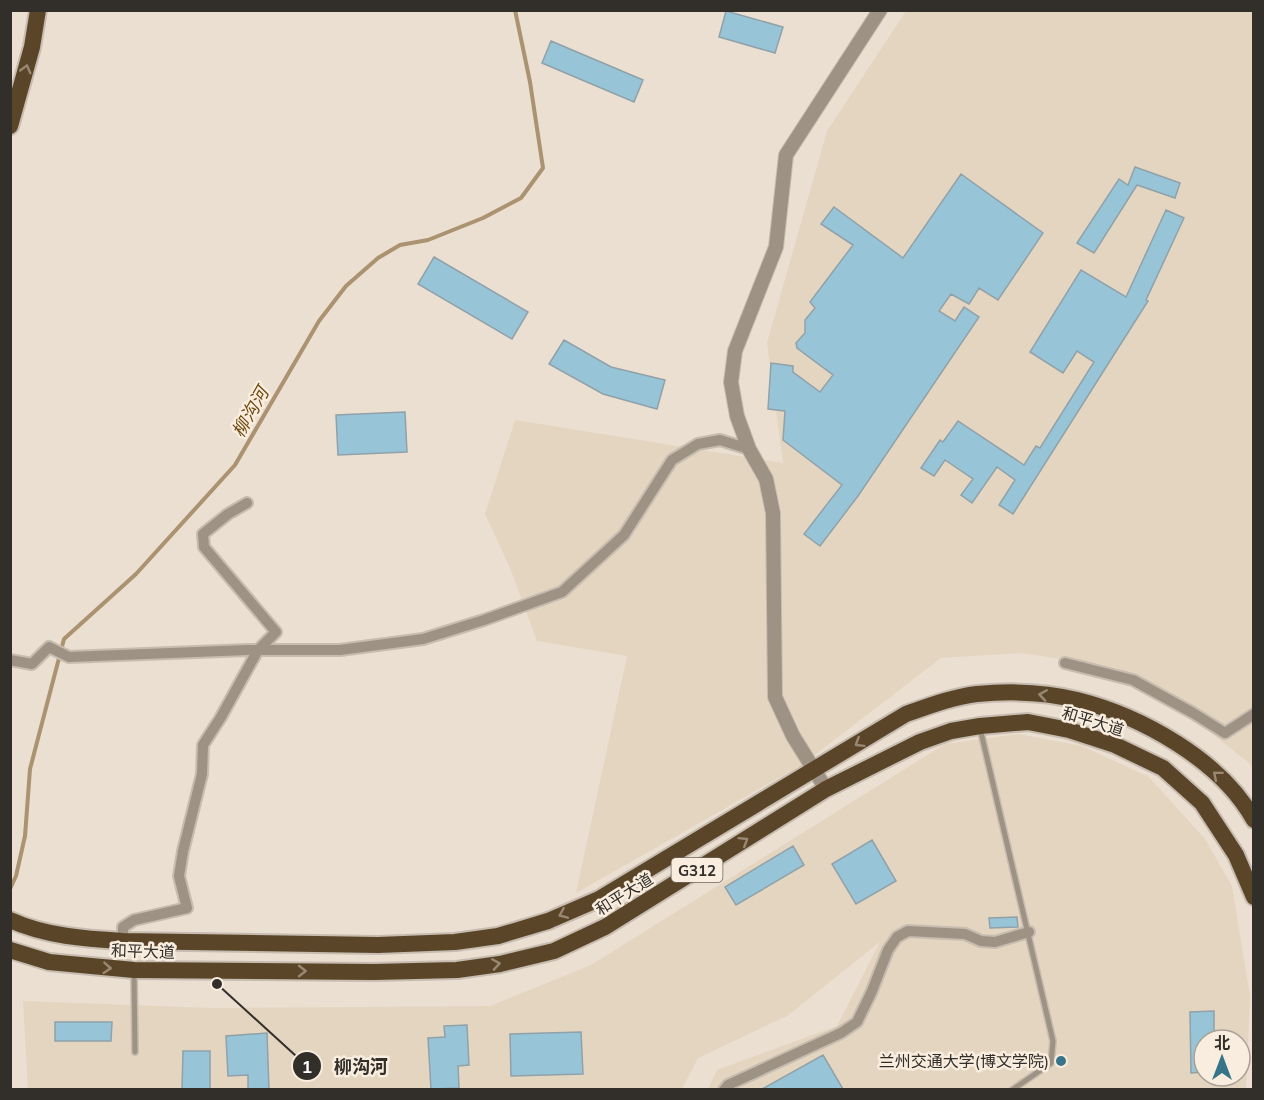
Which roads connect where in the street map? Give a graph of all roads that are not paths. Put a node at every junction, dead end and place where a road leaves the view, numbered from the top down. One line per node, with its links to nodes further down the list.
1 (38, 10): 3 (highway, one-way to 1)
2 (880, 10): 4 (street)
3 (10, 126)
4 (749, 449): 6 (street); 11 (street)
5 (247, 503): 6 (street)
6 (258, 650): 7 (street); 17 (street)
7 (10, 660)
8 (1065, 663): 9 (street)
9 (1254, 714)
10 (980, 726): 12 (highway, 和平大道 / G312); 14 (highway, 和平大道 / G312); 16 (lane)
11 (814, 771): 12 (street); 13 (highway, 和平大道 / G312, one-way to 11); 17 (highway, 和平大道 / G312, one-way to 17)
12 (826, 789): 19 (highway, 和平大道 / G312, one-way to 12)
13 (1254, 820)
14 (1254, 897)
15 (10, 920): 17 (highway, 和平大道 / G312)
16 (1029, 932): 21 (street); 22 (lane)
17 (123, 941)
18 (10, 950): 19 (highway, 和平大道 / G312, one-way to 19)
19 (134, 970): 20 (lane)
20 (135, 1052)
21 (724, 1089)
22 (1012, 1089)

